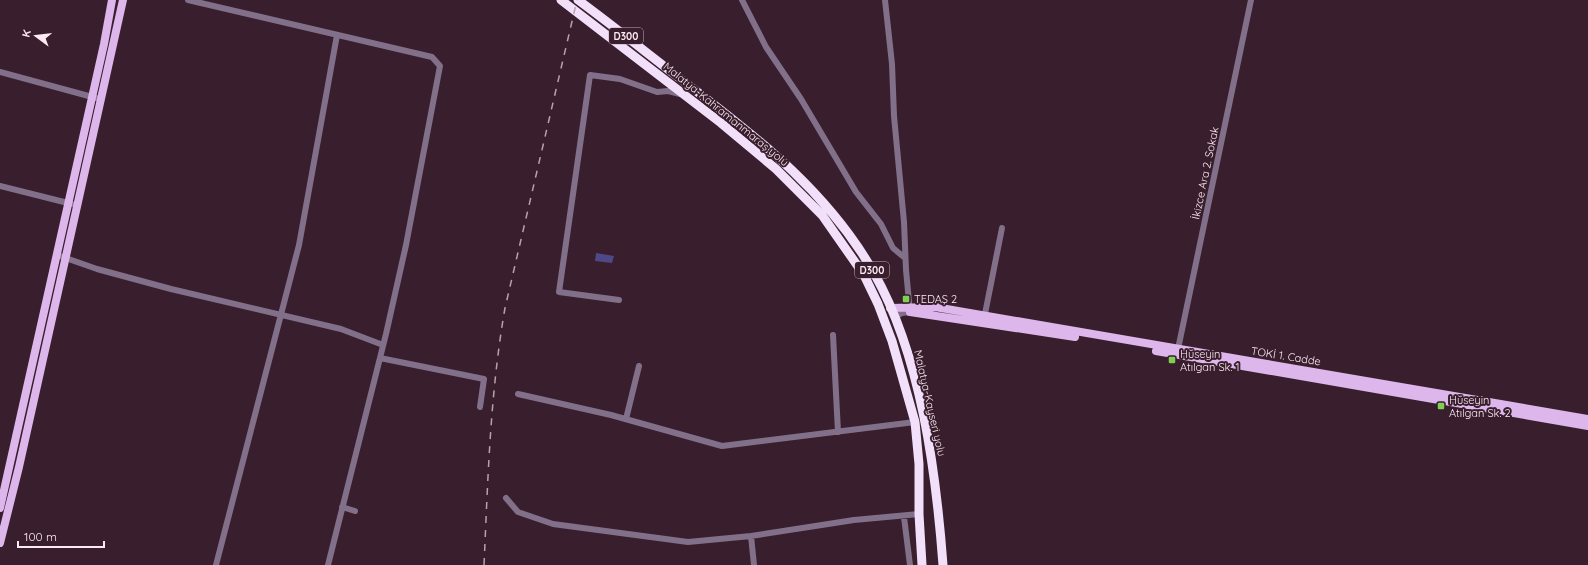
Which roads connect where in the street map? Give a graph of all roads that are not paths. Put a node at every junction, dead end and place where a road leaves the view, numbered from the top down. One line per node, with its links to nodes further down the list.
1 (112, 0): 12 (main road)
2 (123, 0): 13 (main road)
3 (188, 0): 9 (street)
4 (578, 0): 22 (highway, Malatya-Kayseri yolu / D300)
5 (742, 0): 20 (street)
6 (885, 0): 20 (street)
7 (1251, 0): 29 (street, İkizce Ara 2. Sokak)
8 (562, 1): 11 (highway, Malatya-Kahramanmaraş yolu / D300)
9 (337, 35): 24 (street); 28 (street)
10 (0, 72): 12 (street)
11 (682, 94): 21 (street); 36 (highway, Malatya-Kahramanmaraş yolu / D300)
12 (93, 97): 13 (street); 15 (main road)
13 (101, 99): 16 (main road)
14 (0, 186): 15 (street)
15 (69, 203): 16 (street); 18 (main road)
16 (78, 206): 19 (main road)
17 (1002, 228): 26 (street)
18 (57, 255): 19 (street); 41 (main road)
19 (66, 258): 24 (street); 46 (main road)
20 (905, 258): 23 (street)
21 (619, 300)
22 (890, 308): 23 (main road, TOKİ 1. Cadde); 25 (highway, Malatya-Kayseri yolu / D300)
23 (910, 309): 25 (street); 26 (main road, TOKİ 1. Cadde)
24 (281, 316): 28 (street); 47 (street)
25 (894, 317): 52 (highway, Malatya-Kayseri yolu / D300)
26 (984, 319): 29 (main road, TOKİ 1. Cadde); 37 (main road, TOKİ 1. Cadde)
27 (833, 335): 38 (street)
28 (383, 345): 30 (street)
29 (1178, 349): 35 (main road, TOKİ 1. Cadde)
30 (380, 358): 33 (street); 40 (street)
31 (639, 366): 34 (street)
32 (518, 394): 34 (street)
33 (480, 407)
34 (626, 419): 38 (street)
35 (1588, 419)
36 (915, 422): 38 (street); 43 (highway, Malatya-Kahramanmaraş yolu / D300)
37 (1588, 426)
38 (838, 432)
39 (506, 498): 45 (street)
40 (342, 507): 42 (street); 48 (street)
41 (0, 508)
42 (355, 511)
43 (919, 514): 44 (street); 51 (highway, Malatya-Kahramanmaraş yolu / D300)
44 (904, 517): 45 (street); 50 (street)
45 (751, 536): 49 (street)
46 (0, 543)
47 (216, 565)
48 (328, 565)
49 (754, 565)
50 (910, 565)
51 (922, 565)
52 (943, 565)

